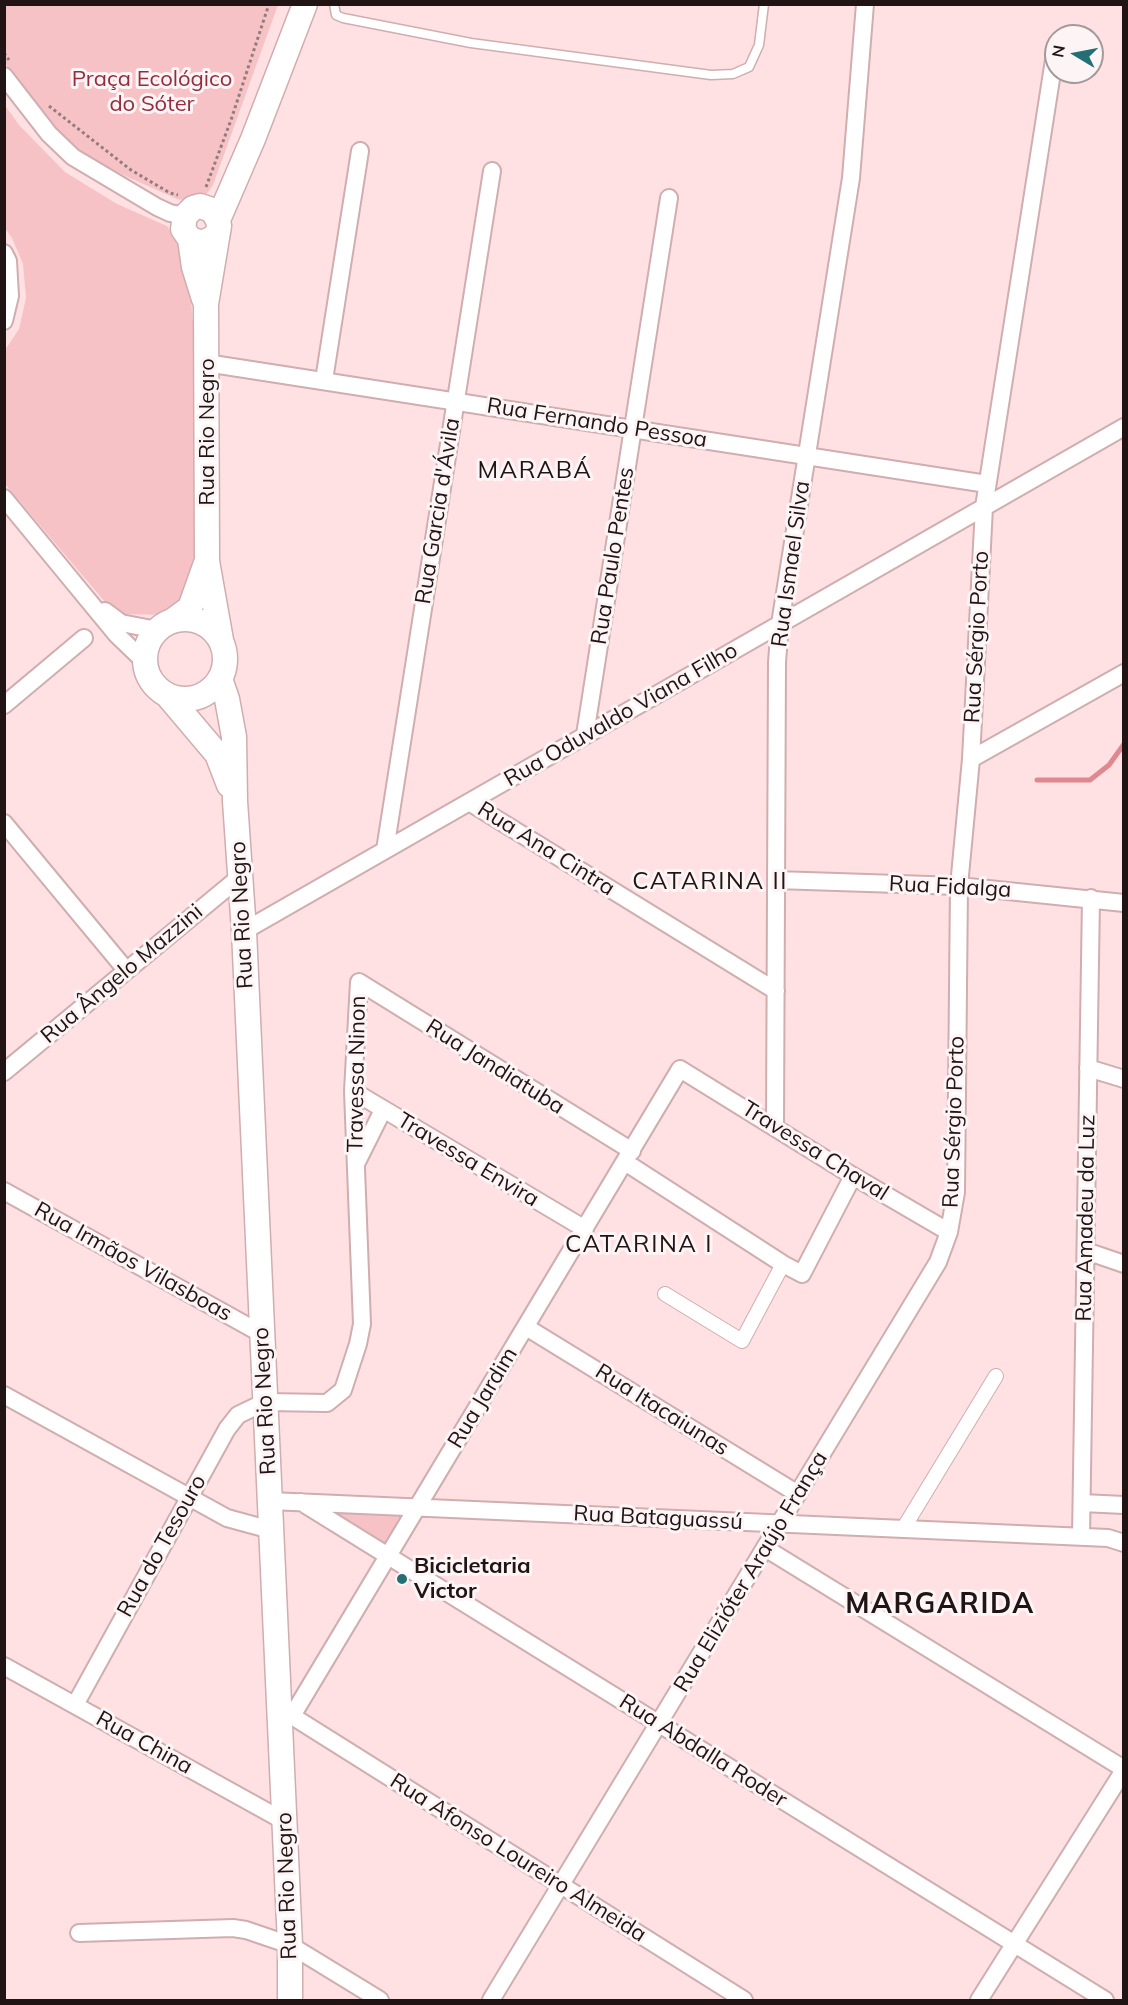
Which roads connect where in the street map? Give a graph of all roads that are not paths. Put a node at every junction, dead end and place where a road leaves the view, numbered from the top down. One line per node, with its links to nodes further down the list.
1 (288, 4): 11 (main road)
2 (305, 4): 11 (main road)
3 (334, 4): 4 (lane)
4 (764, 4)
5 (865, 4): 19 (street, Rua Ismael Silva)
6 (8, 69): 11 (street)
7 (1050, 84): 20 (street, Rua Sérgio Porto)
8 (360, 151): 15 (street)
9 (492, 171): 16 (street, Rua Garcia d'Ávila)
10 (669, 198): 18 (street, Rua Paulo Pentes)
11 (200, 214): 14 (main road, Rua Rio Negro)
12 (4, 253): 13 (street)
13 (4, 321)
14 (206, 363): 15 (street, Rua Fernando Pessoa); 23 (main road, Rua Rio Negro)
15 (324, 380): 16 (street, Rua Fernando Pessoa)
16 (456, 401): 18 (street, Rua Fernando Pessoa); 39 (street, Rua Garcia d'Ávila)
17 (1124, 427): 22 (street, Rua Oduvaldo Viana Filho)
18 (633, 429): 19 (street, Rua Fernando Pessoa); 34 (street, Rua Paulo Pentes)
19 (807, 456): 20 (street, Rua Fernando Pessoa); 26 (street, Rua Ismael Silva)
20 (987, 484): 22 (street, Rua Sérgio Porto)
21 (4, 498): 24 (street)
22 (984, 507): 26 (street, Rua Oduvaldo Viana Filho); 35 (street, Rua Sérgio Porto)
23 (207, 561): 25 (main road, Rua Rio Negro); 28 (main road, Rua Rio Negro)
24 (83, 596): 25 (street); 29 (street)
25 (167, 623): 28 (main road); 29 (main road)
26 (780, 624): 34 (street, Rua Oduvaldo Viana Filho); 41 (street, Rua Ismael Silva)
27 (84, 638): 33 (street)
28 (221, 640): 31 (main road)
29 (144, 661): 32 (main road)
30 (1124, 673): 35 (street)
31 (220, 679): 32 (main road); 36 (main road, Rua Rio Negro)
32 (168, 696): 36 (main road, Rua Rio Negro)
33 (4, 705)
34 (585, 735): 37 (street, Rua Oduvaldo Viana Filho)
35 (971, 759): 42 (street, Rua Sérgio Porto)
36 (235, 801): 40 (main road, Rua Rio Negro)
37 (469, 802): 39 (street, Rua Oduvaldo Viana Filho); 48 (street, Rua Ana Cintra)
38 (4, 823): 46 (street)
39 (385, 850): 45 (street, Rua Oduvaldo Viana Filho)
40 (241, 876): 45 (main road, Rua Rio Negro); 46 (street, Rua Ângelo Mazzini)
41 (776, 880): 42 (street, Rua Fidalga); 48 (street, Rua Ismael Silva)
42 (959, 886): 43 (street, Rua Fidalga); 61 (street, Rua Sérgio Porto)
43 (1091, 898): 44 (street, Rua Fidalga); 49 (street, Rua Amadeu da Luz)
44 (1124, 903)
45 (244, 931): 67 (main road, Rua Rio Negro)
46 (126, 970): 51 (street, Rua Ângelo Mazzini)
47 (359, 982): 53 (street, Travessa Ninon); 56 (street, Rua Jandiatuba)
48 (776, 991): 55 (street, Rua Ismael Silva)
49 (1088, 1068): 52 (street); 62 (street, Rua Amadeu da Luz)
50 (680, 1069): 55 (street, Travessa Chaval); 56 (street, Rua Jardim)
51 (4, 1072)
52 (1124, 1079)
53 (353, 1091): 54 (street, Travessa Envira); 57 (street, Travessa Ninon)
54 (383, 1110): 57 (street, Travessa Ninon); 60 (street, Travessa Envira)
55 (775, 1127): 58 (street, Travessa Chaval)
56 (628, 1156): 60 (street, Rua Jardim); 63 (street, Rua Jandiatuba)
57 (355, 1166): 70 (street, Travessa Ninon)
58 (853, 1176): 61 (street, Travessa Chaval); 63 (street, Rua Jandiatuba)
59 (7, 1197): 67 (street, Rua Irmãos Vilasboas)
60 (585, 1229): 66 (street, Rua Jardim)
61 (949, 1232): 71 (street, Rua Elizióter Araújo França)
62 (1086, 1251): 64 (street); 75 (street, Rua Amadeu da Luz)
63 (783, 1264): 65 (street)
64 (1124, 1264)
65 (665, 1294)
66 (526, 1327): 71 (street, Rua Itacaiunas); 77 (street, Rua Jardim)
67 (262, 1334): 70 (main road, Rua Rio Negro)
68 (996, 1376): 79 (street)
69 (4, 1395): 72 (street)
70 (265, 1402): 72 (street, Rua do Tesouro); 73 (main road, Rua Rio Negro)
71 (798, 1494): 78 (street, Rua Elizióter Araújo França)
72 (189, 1497): 80 (street); 86 (street, Rua do Tesouro)
73 (270, 1501): 74 (street, Rua Bataguassú); 80 (main road, Rua Rio Negro)
74 (301, 1502): 77 (street, Rua Bataguassú); 84 (street, Rua Abdalla Roder)
75 (1082, 1503): 76 (street); 81 (street, Rua Amadeu da Luz)
76 (1124, 1505)
77 (417, 1508): 78 (street, Rua Bataguassú); 84 (street, Rua Jardim)
78 (780, 1524): 79 (street, Rua Bataguassú); 83 (street, Rua Elizióter Araújo França)
79 (903, 1529): 81 (street, Rua Bataguassú)
80 (271, 1530): 87 (main road, Rua Rio Negro)
81 (1081, 1537): 82 (street, Rua Bataguassú)
82 (1124, 1544)
83 (765, 1548): 88 (street, Rua Elizióter Araújo França); 89 (street)
84 (388, 1556): 87 (street, Rua Jardim); 88 (street, Rua Abdalla Roder)
85 (4, 1666): 86 (street, Rua China)
86 (75, 1705): 90 (street, Rua China)
87 (286, 1717): 90 (main road, Rua Rio Negro); 91 (street, Rua Afonso Loureiro Almeida)
88 (659, 1723): 91 (street, Rua Elizióter Araújo França); 93 (street, Rua Abdalla Roder)
89 (1124, 1769): 93 (street)
90 (284, 1821): 94 (main road, Rua Rio Negro)
91 (561, 1884): 97 (street, Rua Elizióter Araújo França); 98 (street, Rua Afonso Loureiro Almeida)
92 (79, 1933): 94 (street)
93 (1014, 1944): 99 (street); 100 (street, Rua Abdalla Roder)
94 (290, 1945): 95 (main road, Rua Rio Negro); 96 (street)
95 (290, 2001)
96 (380, 2001)
97 (491, 2001)
98 (744, 2001)
99 (979, 2001)
100 (1105, 2001)

